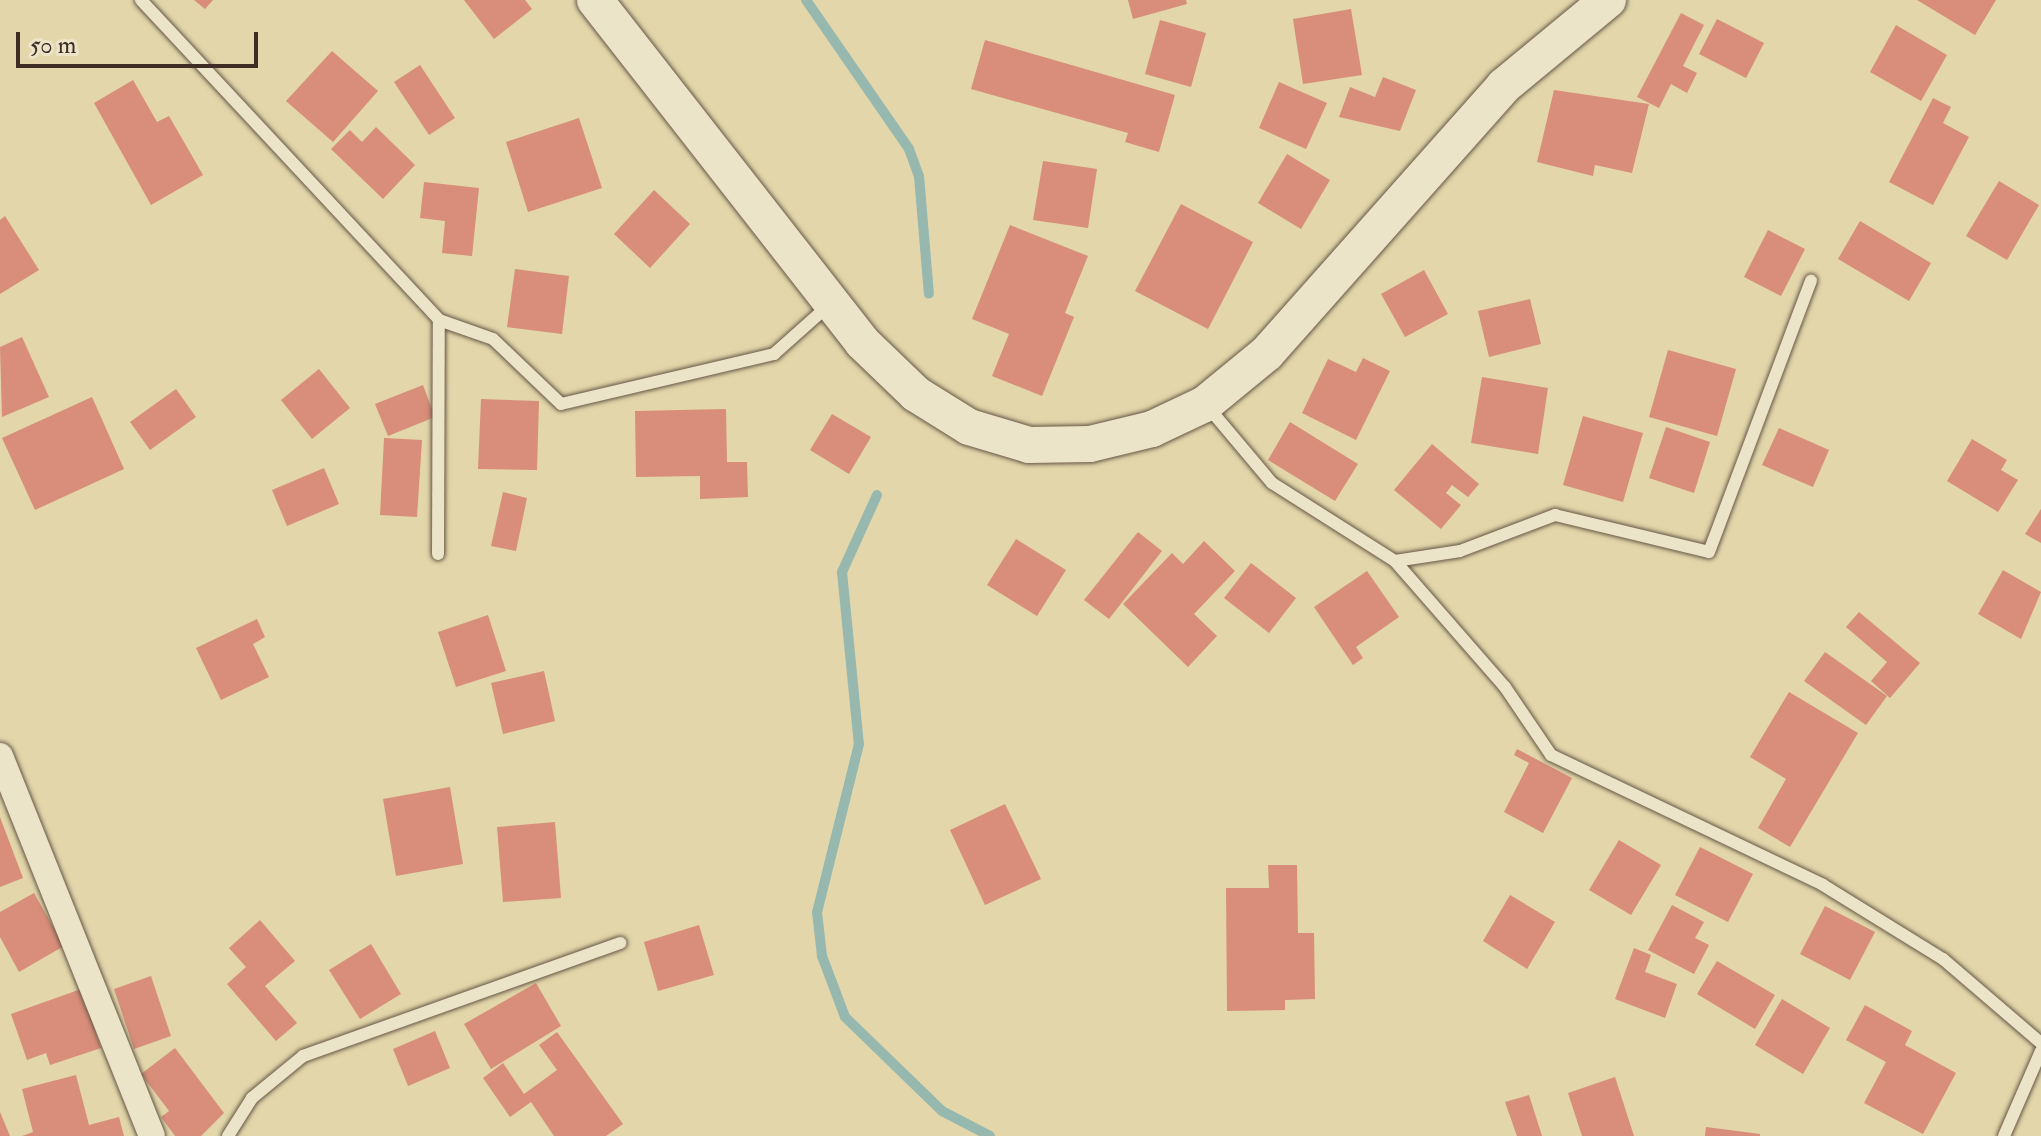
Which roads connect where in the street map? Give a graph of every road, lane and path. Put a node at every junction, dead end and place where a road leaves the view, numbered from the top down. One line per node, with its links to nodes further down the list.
1 (141, 0): 6 (lane)
2 (595, 0): 5 (street)
3 (1608, 0): 7 (street)
4 (1811, 281): 9 (lane)
5 (831, 303): 6 (lane); 7 (street)
6 (439, 320): 8 (lane)
7 (1205, 404): 9 (lane)
8 (438, 554)
9 (1395, 561): 12 (lane)
10 (0, 756): 14 (street)
11 (620, 943): 15 (lane)
12 (2041, 1043)
13 (2041, 1051): 16 (lane)
14 (152, 1136)
15 (228, 1136)
16 (2004, 1136)

